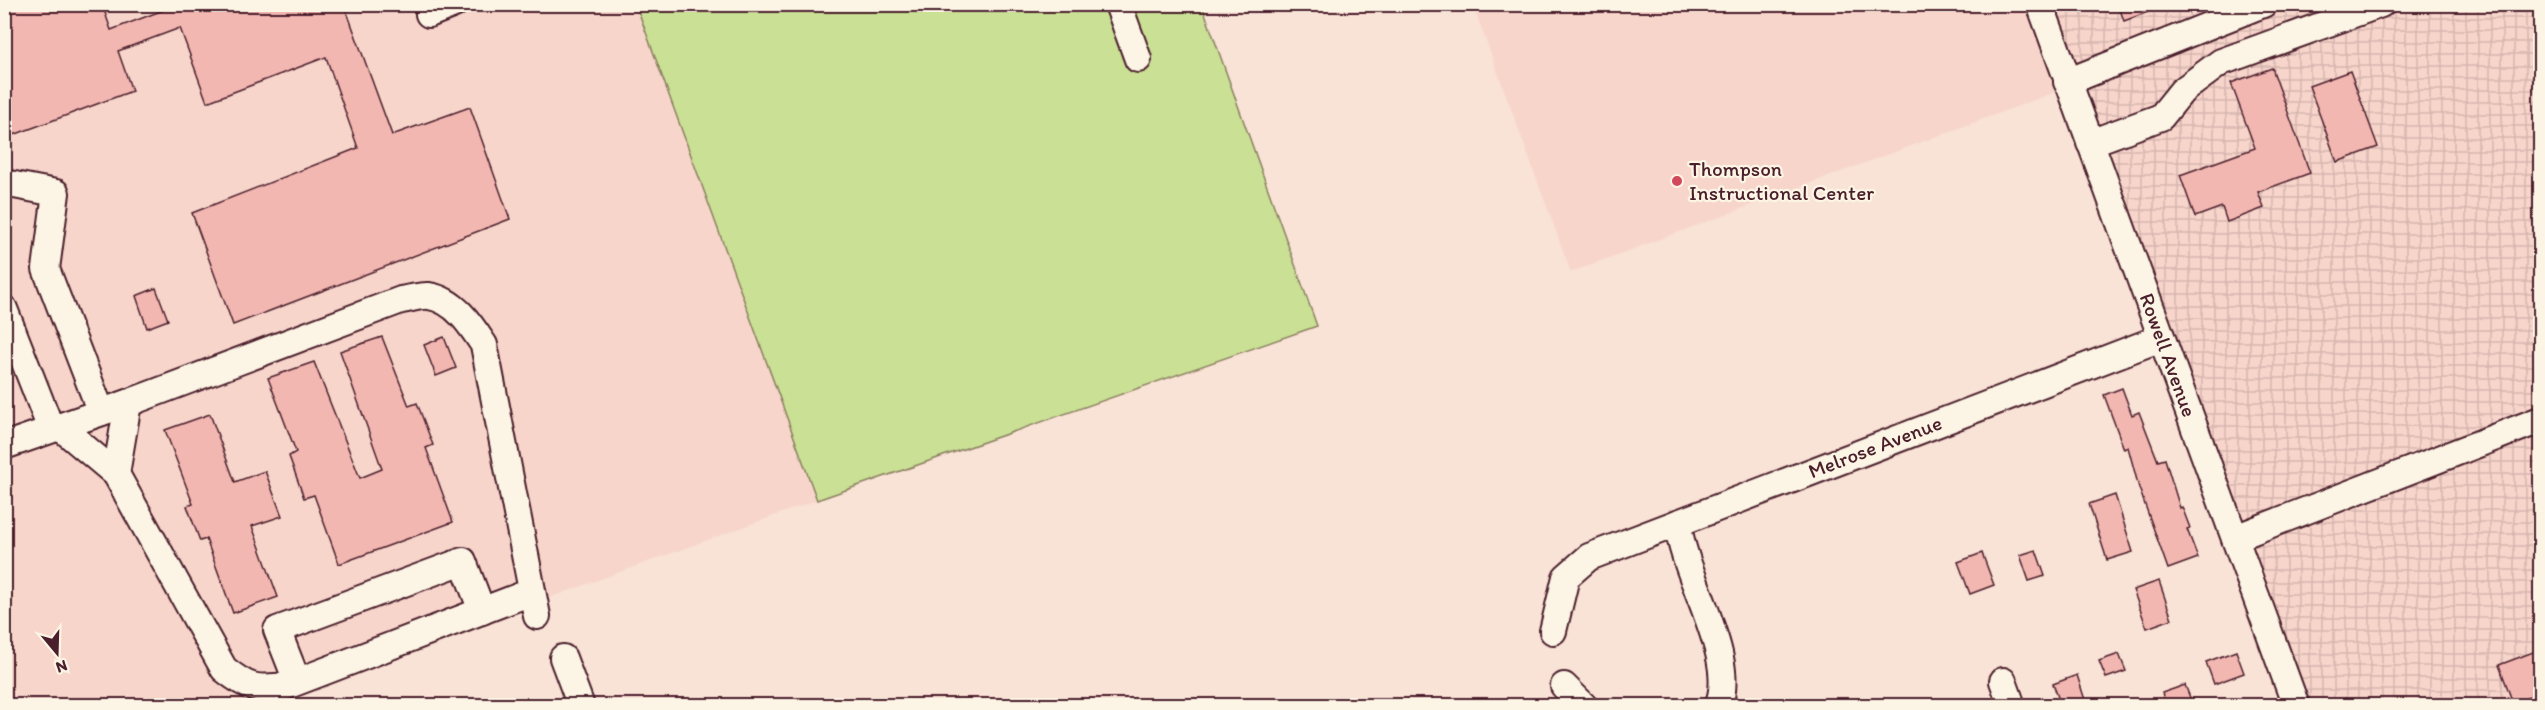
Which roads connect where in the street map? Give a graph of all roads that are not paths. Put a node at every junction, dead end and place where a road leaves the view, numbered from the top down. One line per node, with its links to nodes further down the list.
1 (454, 4): 6 (street)
2 (1118, 4): 7 (street)
3 (2040, 4): 8 (street, Rowell Avenue)
4 (2263, 4): 8 (street)
5 (2381, 4): 9 (street)
6 (429, 14)
7 (1138, 59)
8 (2067, 81): 9 (street, Rowell Avenue)
9 (2090, 143): 12 (street, Rowell Avenue)
10 (6, 190): 14 (street)
11 (4, 309): 16 (street)
12 (2161, 338): 19 (street, Melrose Avenue); 20 (street, Rowell Avenue)
13 (128, 403): 14 (street); 18 (street); 21 (street)
14 (101, 412): 16 (street)
15 (2541, 420): 20 (street)
16 (55, 428): 17 (street); 18 (street)
17 (6, 443)
18 (116, 474): 24 (street)
19 (1678, 522): 22 (street, Melrose Avenue); 29 (street)
20 (2235, 538): 31 (street, Rowell Avenue)
21 (482, 611): 24 (street); 24 (street)
22 (1553, 631)
23 (563, 658): 27 (street)
24 (297, 681)
25 (2003, 681): 30 (street)
26 (1564, 686): 28 (street)
27 (581, 705)
28 (1584, 705)
29 (1718, 705)
30 (2012, 705)
31 (2296, 705)

